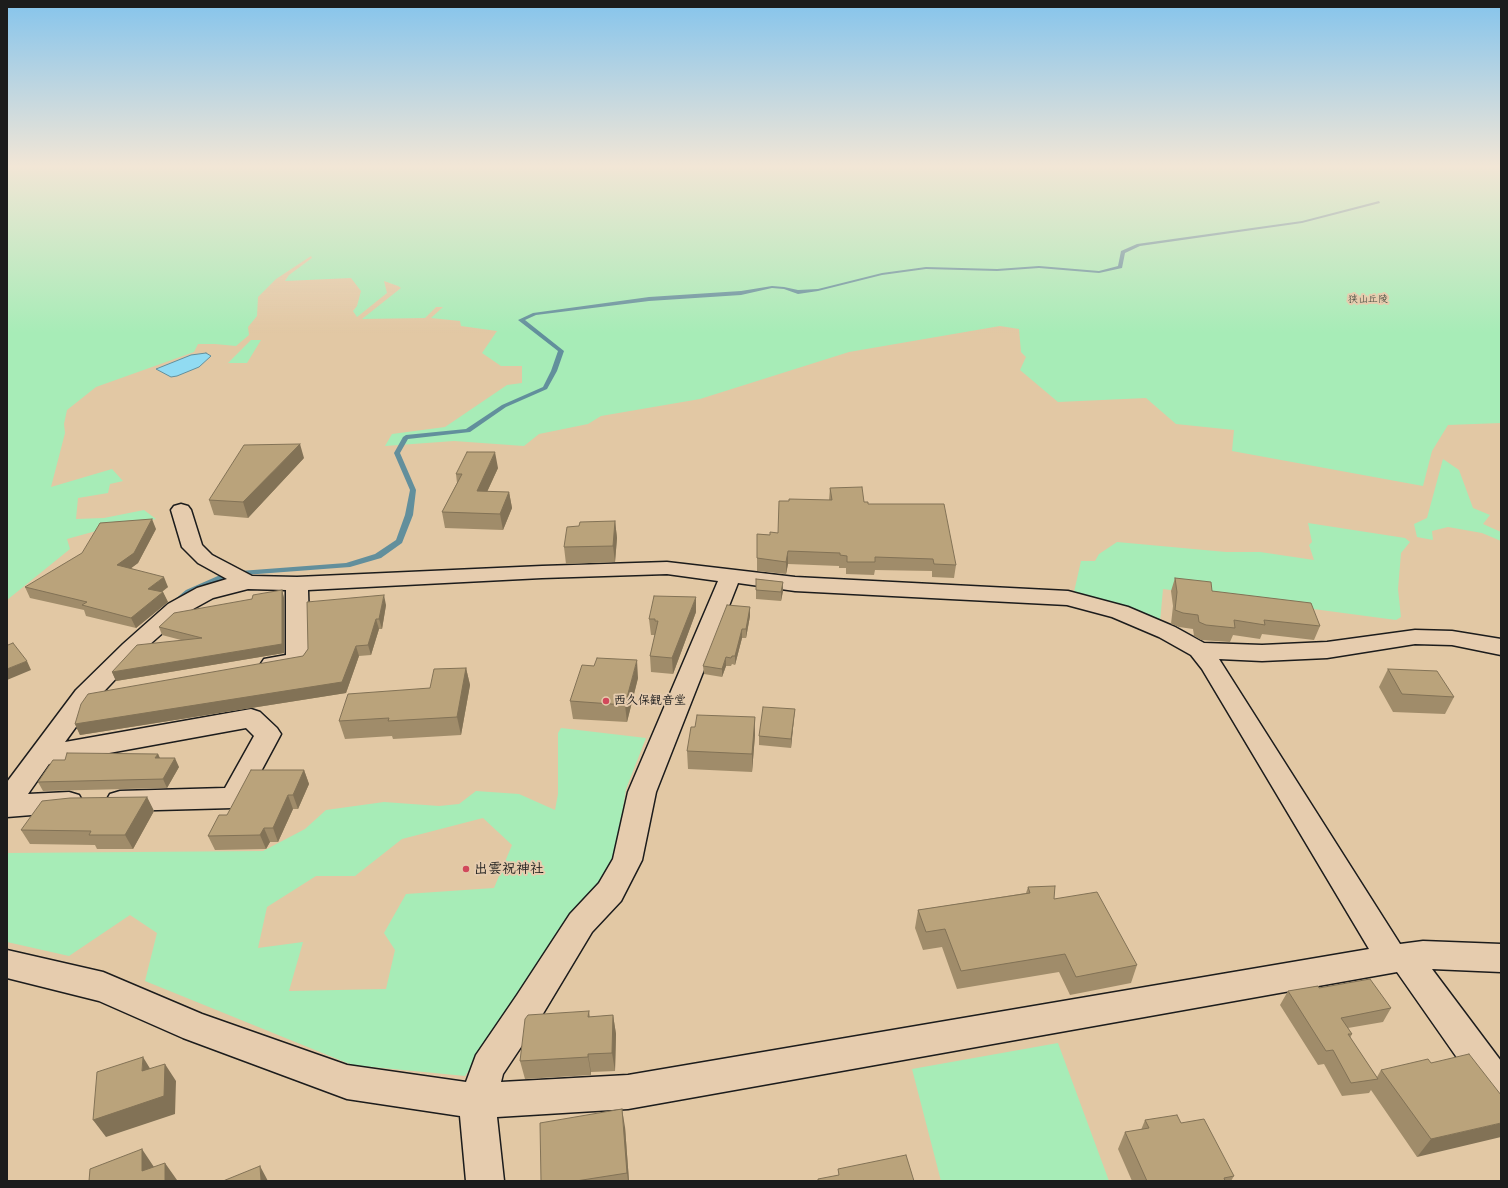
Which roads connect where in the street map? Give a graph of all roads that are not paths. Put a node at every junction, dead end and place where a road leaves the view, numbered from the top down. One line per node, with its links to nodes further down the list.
1 (181, 510): 3 (street)
2 (730, 577): 4 (street); 6 (street); 17 (street)
3 (248, 582): 4 (street); 9 (street)
4 (297, 584): 7 (street)
5 (1501, 647): 6 (street)
6 (1199, 650): 13 (street)
7 (253, 668)
8 (123, 689): 9 (street)
9 (85, 696): 10 (street)
10 (40, 756): 11 (street); 12 (street)
11 (7, 802)
12 (7, 806)
13 (1398, 958): 14 (street); 16 (street); 17 (street)
14 (1501, 958)
15 (7, 964): 17 (street)
16 (1501, 1090)
17 (477, 1101): 18 (street)
18 (485, 1181)

